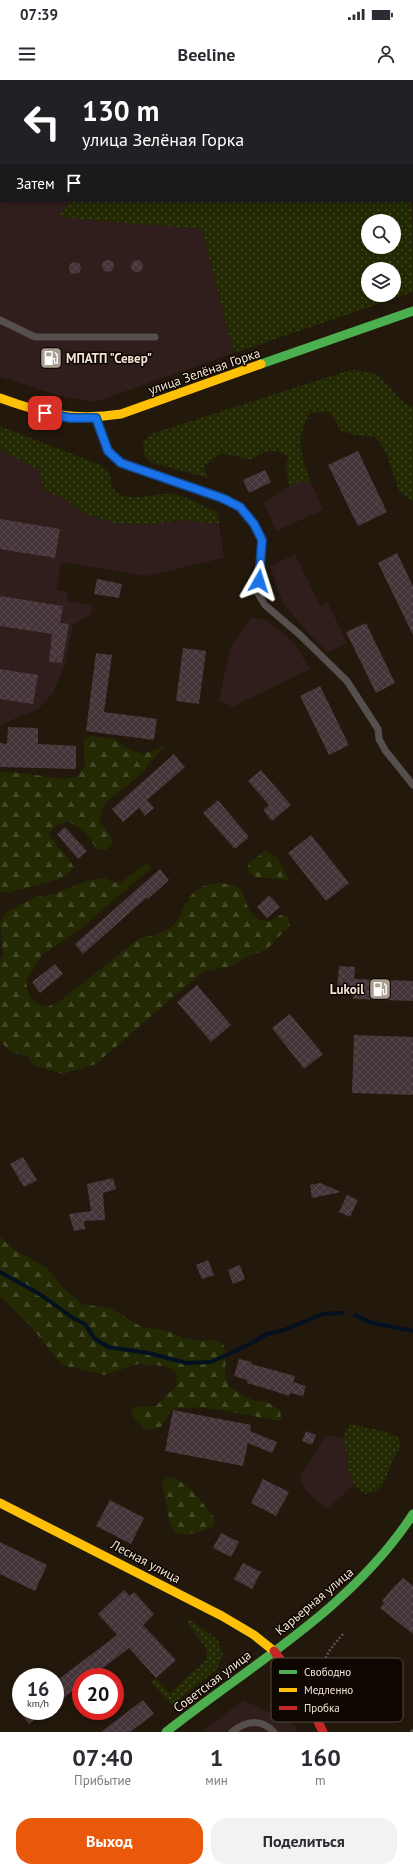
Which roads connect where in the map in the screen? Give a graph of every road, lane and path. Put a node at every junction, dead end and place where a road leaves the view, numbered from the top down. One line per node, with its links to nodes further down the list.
1 (413, 311): 5 (street, улица Зелёная Горка)
2 (0, 320): 3 (lane)
3 (155, 337)
4 (0, 398): 5 (street, улица Зелёная Горка)
5 (96, 418): 6 (lane)
6 (413, 785)
7 (0, 1503): 10 (street, Лесная улица)
8 (413, 1514): 10 (street, Карьерная улица)
9 (344, 1634): 12 (path)
10 (274, 1651): 11 (street, Лесная улица); 14 (street, Советская улица)
11 (279, 1658)
12 (327, 1658)
13 (318, 1722): 17 (street, Лесная улица)
14 (166, 1732)
15 (232, 1732): 16 (lane)
16 (274, 1732)
17 (323, 1732)

